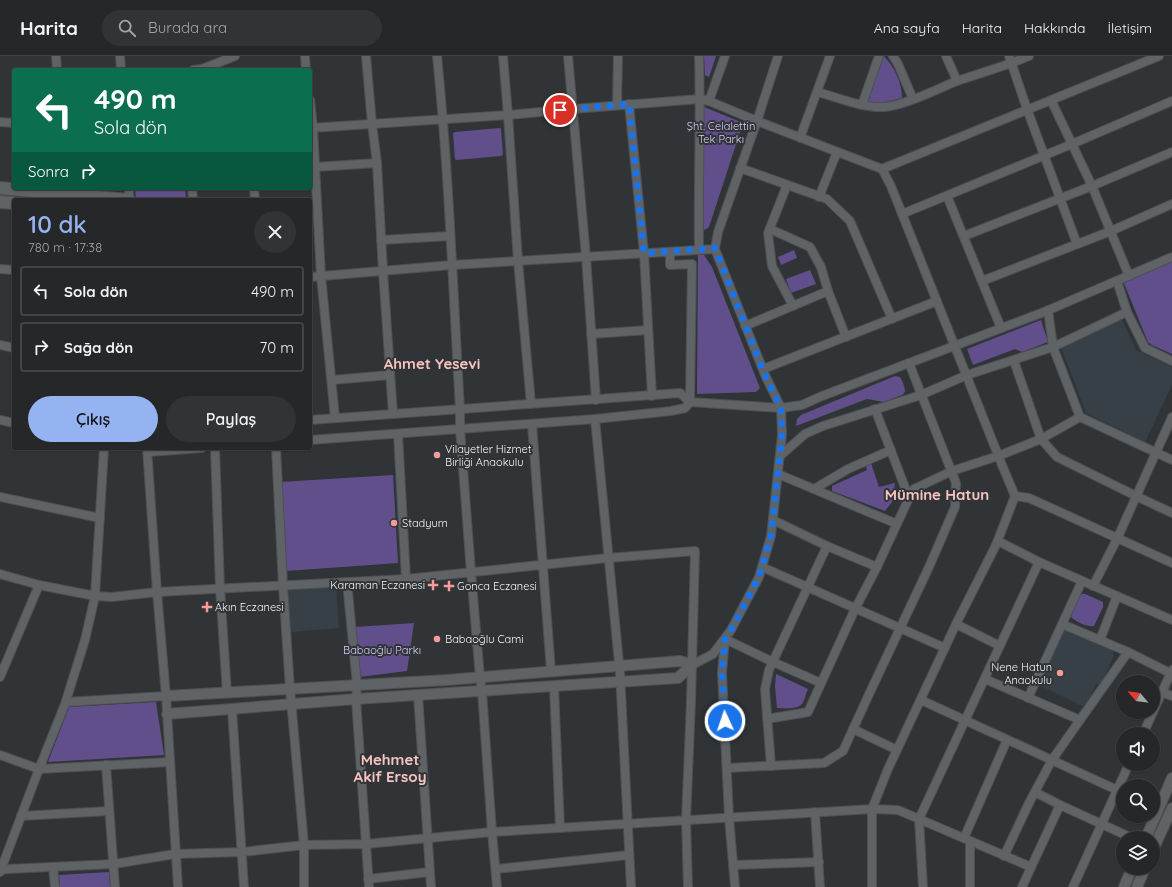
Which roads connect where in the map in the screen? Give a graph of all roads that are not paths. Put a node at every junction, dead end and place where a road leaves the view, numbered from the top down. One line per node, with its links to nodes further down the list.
1 (56, 56): 20 (street)
2 (120, 56): 21 (street)
3 (235, 56): 22 (street)
4 (305, 56): 23 (street)
5 (366, 56): 41 (street)
6 (437, 56): 37 (street)
7 (503, 56): 36 (street)
8 (568, 56): 34 (street)
9 (618, 56): 32 (street)
10 (699, 56): 26 (street)
11 (725, 56): 29 (street)
12 (778, 56): 38 (street)
13 (830, 56): 25 (street)
14 (879, 56): 33 (street)
15 (893, 56): 27 (street)
16 (946, 56): 24 (street)
17 (1029, 56): 19 (street)
18 (1159, 56): 28 (street)
19 (1011, 60): 24 (street); 35 (street)
20 (57, 68)
21 (121, 68)
22 (205, 68)
23 (306, 68)
24 (957, 81): 27 (street)
25 (817, 92): 33 (street); 43 (street)
26 (700, 99): 29 (street); 31 (street); 73 (street)
27 (913, 99): 33 (street)
28 (1051, 100): 35 (street); 44 (street)
29 (709, 101): 38 (street)
30 (1172, 101): 44 (street)
31 (629, 104): 32 (street); 75 (street)
32 (617, 105): 34 (street)
33 (862, 105)
34 (573, 109): 36 (street); 76 (street)
35 (1027, 109): 47 (street); 51 (street)
36 (508, 115): 37 (street); 78 (street)
37 (443, 119): 41 (street); 68 (street)
38 (757, 121): 43 (street); 50 (street)
39 (0, 122): 40 (street)
40 (12, 123)
41 (372, 124): 42 (street); 48 (street)
42 (312, 128): 49 (street)
43 (800, 138): 45 (street)
44 (1072, 144): 47 (street); 53 (street)
45 (837, 152): 51 (street); 58 (street)
46 (1172, 152): 53 (street)
47 (1044, 156): 59 (street); 61 (street)
48 (377, 163): 49 (street); 70 (street)
49 (315, 167): 83 (street)
50 (740, 168): 52 (street); 72 (street)
51 (882, 169): 65 (street)
52 (787, 185): 58 (street); 66 (street)
53 (1092, 186): 61 (street); 67 (street)
54 (0, 188): 55 (main road)
55 (12, 189)
56 (39, 190): 57 (main road)
57 (59, 191): 60 (main road)
58 (820, 196): 93 (street)
59 (947, 196): 65 (street); 69 (street)
60 (113, 198)
61 (1060, 198): 69 (street); 71 (street)
62 (0, 202): 63 (main road)
63 (12, 203)
64 (1172, 204): 67 (street)
65 (902, 214): 89 (street)
66 (770, 228): 88 (street); 90 (street)
67 (1111, 231): 71 (street); 84 (street)
68 (450, 236): 70 (street); 79 (street)
69 (964, 236): 86 (street)
70 (382, 240): 82 (street)
71 (1077, 244): 86 (street)
72 (715, 248): 73 (street); 94 (street)
73 (699, 250): 74 (street)
74 (670, 252): 75 (street); 113 (street)
75 (644, 253): 76 (street); 96 (street)
76 (586, 257): 78 (street); 97 (street)
77 (1172, 257): 84 (street)
78 (518, 261): 79 (street); 114 (street)
79 (452, 265): 82 (street); 116 (street)
80 (0, 269): 81 (street)
81 (12, 270)
82 (383, 271): 83 (street); 107 (street)
83 (321, 276): 85 (street); 109 (street)
84 (1129, 276): 87 (street)
85 (312, 277)
86 (982, 281): 95 (street)
87 (1117, 281): 91 (street); 92 (street)
88 (828, 291): 90 (street); 98 (street)
89 (937, 301): 93 (street); 100 (street)
90 (793, 306): 94 (street)
91 (1048, 310): 95 (street); 101 (street)
92 (1127, 312): 101 (street); 104 (street)
93 (892, 319): 98 (street)
94 (745, 326): 106 (street)
95 (1001, 328): 100 (street)
96 (648, 330): 97 (street); 111 (street)
97 (591, 334): 112 (street)
98 (846, 337): 106 (street)
99 (0, 345): 102 (street)
100 (955, 345): 105 (street); 108 (street)
101 (1053, 347): 103 (street); 119 (street)
102 (12, 348)
103 (1014, 361): 108 (street); 129 (street)
104 (1172, 361)
105 (909, 363): 110 (street); 115 (street)
106 (763, 369): 115 (street)
107 (390, 375): 109 (street); 118 (street)
108 (967, 375): 110 (street); 138 (street)
109 (332, 380): 121 (street)
110 (921, 394): 117 (street); 140 (street)
111 (652, 396): 112 (street); 113 (street)
112 (596, 400): 114 (street)
113 (690, 402): 115 (street); 124 (street)
114 (531, 404): 116 (street)
115 (781, 408): 137 (street)
116 (460, 409): 118 (street); 127 (street)
117 (875, 409): 135 (street); 137 (street)
118 (393, 414): 121 (street)
119 (1080, 417): 129 (street); 136 (street)
120 (1172, 417): 136 (street)
121 (335, 418): 123 (street)
122 (0, 420): 125 (street)
123 (312, 420)
124 (595, 420): 126 (street); 154 (street)
125 (12, 423)
126 (532, 424): 127 (street); 157 (street)
127 (460, 429): 128 (street); 160 (street)
128 (398, 434): 130 (street); 162 (street)
129 (1041, 439): 138 (street); 144 (street)
130 (312, 440)
131 (104, 450): 148 (street)
132 (147, 450): 170 (street)
133 (215, 450): 169 (street)
134 (276, 450): 166 (street)
135 (891, 450): 142 (street); 146 (street)
136 (1156, 453): 139 (street); 144 (street)
137 (780, 456): 141 (street)
138 (998, 456): 140 (street); 143 (street)
139 (1172, 460)
140 (952, 471): 146 (street); 177 (street)
141 (778, 474): 142 (street); 149 (street)
142 (814, 490): 150 (street)
143 (1015, 496): 151 (street); 152 (street)
144 (1136, 496): 147 (street); 151 (street)
145 (0, 497): 148 (street)
146 (909, 498): 150 (street)
147 (1172, 513)
148 (100, 518): 171 (street)
149 (773, 520): 153 (street); 158 (street)
150 (897, 524): 159 (street)
151 (1117, 539): 156 (street); 167 (street)
152 (998, 541): 155 (street); 175 (street)
153 (827, 546): 159 (street); 168 (street)
154 (608, 558): 157 (street); 185 (street); 186 (street)
155 (1039, 562): 163 (street); 180 (street)
156 (1172, 563)
157 (544, 565): 160 (street); 187 (street)
158 (762, 567): 168 (street); 178 (street)
159 (877, 567): 173 (street)
160 (471, 572): 162 (street); 190 (street)
161 (0, 574): 165 (street)
162 (406, 579): 164 (street)
163 (1082, 580): 167 (street); 176 (street)
164 (347, 582): 166 (street); 194 (street)
165 (39, 585): 171 (street); 183 (street)
166 (283, 585): 169 (street); 196 (street)
167 (1093, 586): 172 (street)
168 (807, 587): 173 (street); 184 (street)
169 (220, 588): 170 (street); 199 (street)
170 (157, 592): 171 (street); 201 (street)
171 (95, 596): 207 (street)
172 (1117, 596): 174 (street); 179 (street)
173 (855, 609): 177 (street); 193 (street)
174 (1172, 620)
175 (956, 624): 180 (street); 181 (street)
176 (1062, 624): 179 (street); 204 (street)
177 (900, 629): 181 (street); 214 (street)
178 (725, 639): 184 (street); 185 (street); 222 (street)
179 (1100, 640): 182 (street)
180 (1000, 646): 191 (street)
181 (945, 648): 206 (street)
182 (1128, 652): 188 (street); 213 (street)
183 (3, 661): 189 (street)
184 (773, 662): 193 (street); 211 (street)
185 (692, 665): 186 (street); 192 (street); 236 (street)
186 (619, 666): 187 (street); 192 (street)
187 (551, 671): 190 (street)
188 (1171, 672): 198 (street)
189 (0, 677)
190 (480, 677): 194 (street); 197 (street)
191 (985, 679): 204 (street); 212 (street)
192 (620, 681): 195 (street); 237 (street)
193 (821, 683): 211 (street)
194 (357, 685): 196 (street); 205 (street)
195 (554, 686): 197 (street); 239 (street)
196 (290, 689): 199 (street); 208 (street)
197 (482, 690): 200 (street); 242 (street)
198 (1162, 692): 202 (street); 203 (street)
199 (227, 693): 201 (street)
200 (418, 695): 205 (street); 244 (street)
201 (166, 696): 207 (street); 210 (street)
202 (1160, 696)
203 (1172, 696)
204 (1028, 698): 213 (street)
205 (356, 699): 208 (street); 246 (street)
206 (921, 700): 212 (street); 216 (street)
207 (66, 702): 223 (street)
208 (292, 704): 209 (street); 247 (street)
209 (232, 709): 210 (street); 248 (street)
210 (167, 714): 219 (street)
211 (768, 720): 221 (street)
212 (966, 720): 215 (street); 235 (street)
213 (1080, 720): 218 (street)
214 (853, 729): 216 (street); 221 (street)
215 (1008, 740): 218 (street); 245 (street)
216 (897, 750): 230 (street)
217 (0, 754): 223 (street)
218 (1052, 760): 225 (street); 226 (street)
219 (170, 762): 220 (street); 249 (street)
220 (106, 765): 223 (street); 231 (street)
221 (771, 766): 222 (street)
222 (727, 768): 234 (street)
223 (39, 769): 233 (street)
224 (1172, 778): 241 (street)
225 (1116, 790)
226 (1035, 792): 228 (street); 251 (street)
227 (1116, 792): 238 (street)
228 (1060, 805): 238 (street); 256 (street)
229 (1172, 808): 243 (street)
230 (872, 809): 232 (street); 235 (street); 274 (street)
231 (110, 811): 233 (street); 253 (street)
232 (815, 812): 234 (street); 252 (street)
233 (21, 816): 258 (street)
234 (729, 817): 236 (street); 254 (street)
235 (919, 819): 245 (street); 275 (street)
236 (686, 820): 237 (street); 271 (street)
237 (627, 823): 239 (street); 250 (street)
238 (1101, 824): 240 (street); 278 (street)
239 (560, 828): 242 (street)
240 (1116, 831)
241 (1149, 831)
242 (492, 832): 244 (street); 257 (street)
243 (1160, 835)
244 (428, 838): 246 (street); 259 (street)
245 (967, 839): 251 (street); 276 (street)
246 (366, 844): 247 (street); 262 (street)
247 (304, 845): 248 (street); 267 (street)
248 (242, 852): 249 (street); 266 (street)
249 (175, 854): 253 (street); 265 (street)
250 (629, 855): 257 (street); 270 (street)
251 (1004, 856): 256 (street)
252 (818, 862): 254 (street); 273 (street)
253 (114, 864): 255 (street); 264 (street)
254 (733, 865): 272 (street)
255 (53, 866): 258 (street); 263 (street)
256 (1031, 867): 277 (street)
257 (496, 868): 269 (street)
258 (0, 871)
259 (430, 872): 262 (street); 268 (street)
260 (1129, 875): 279 (street)
261 (1142, 875): 280 (street)
262 (368, 883)
263 (54, 887)
264 (115, 887)
265 (178, 887)
266 (244, 887)
267 (304, 887)
268 (431, 887)
269 (497, 887)
270 (630, 887)
271 (688, 887)
272 (735, 887)
273 (820, 887)
274 (872, 887)
275 (923, 887)
276 (970, 887)
277 (1022, 887)
278 (1073, 887)
279 (1124, 887)
280 (1137, 887)

